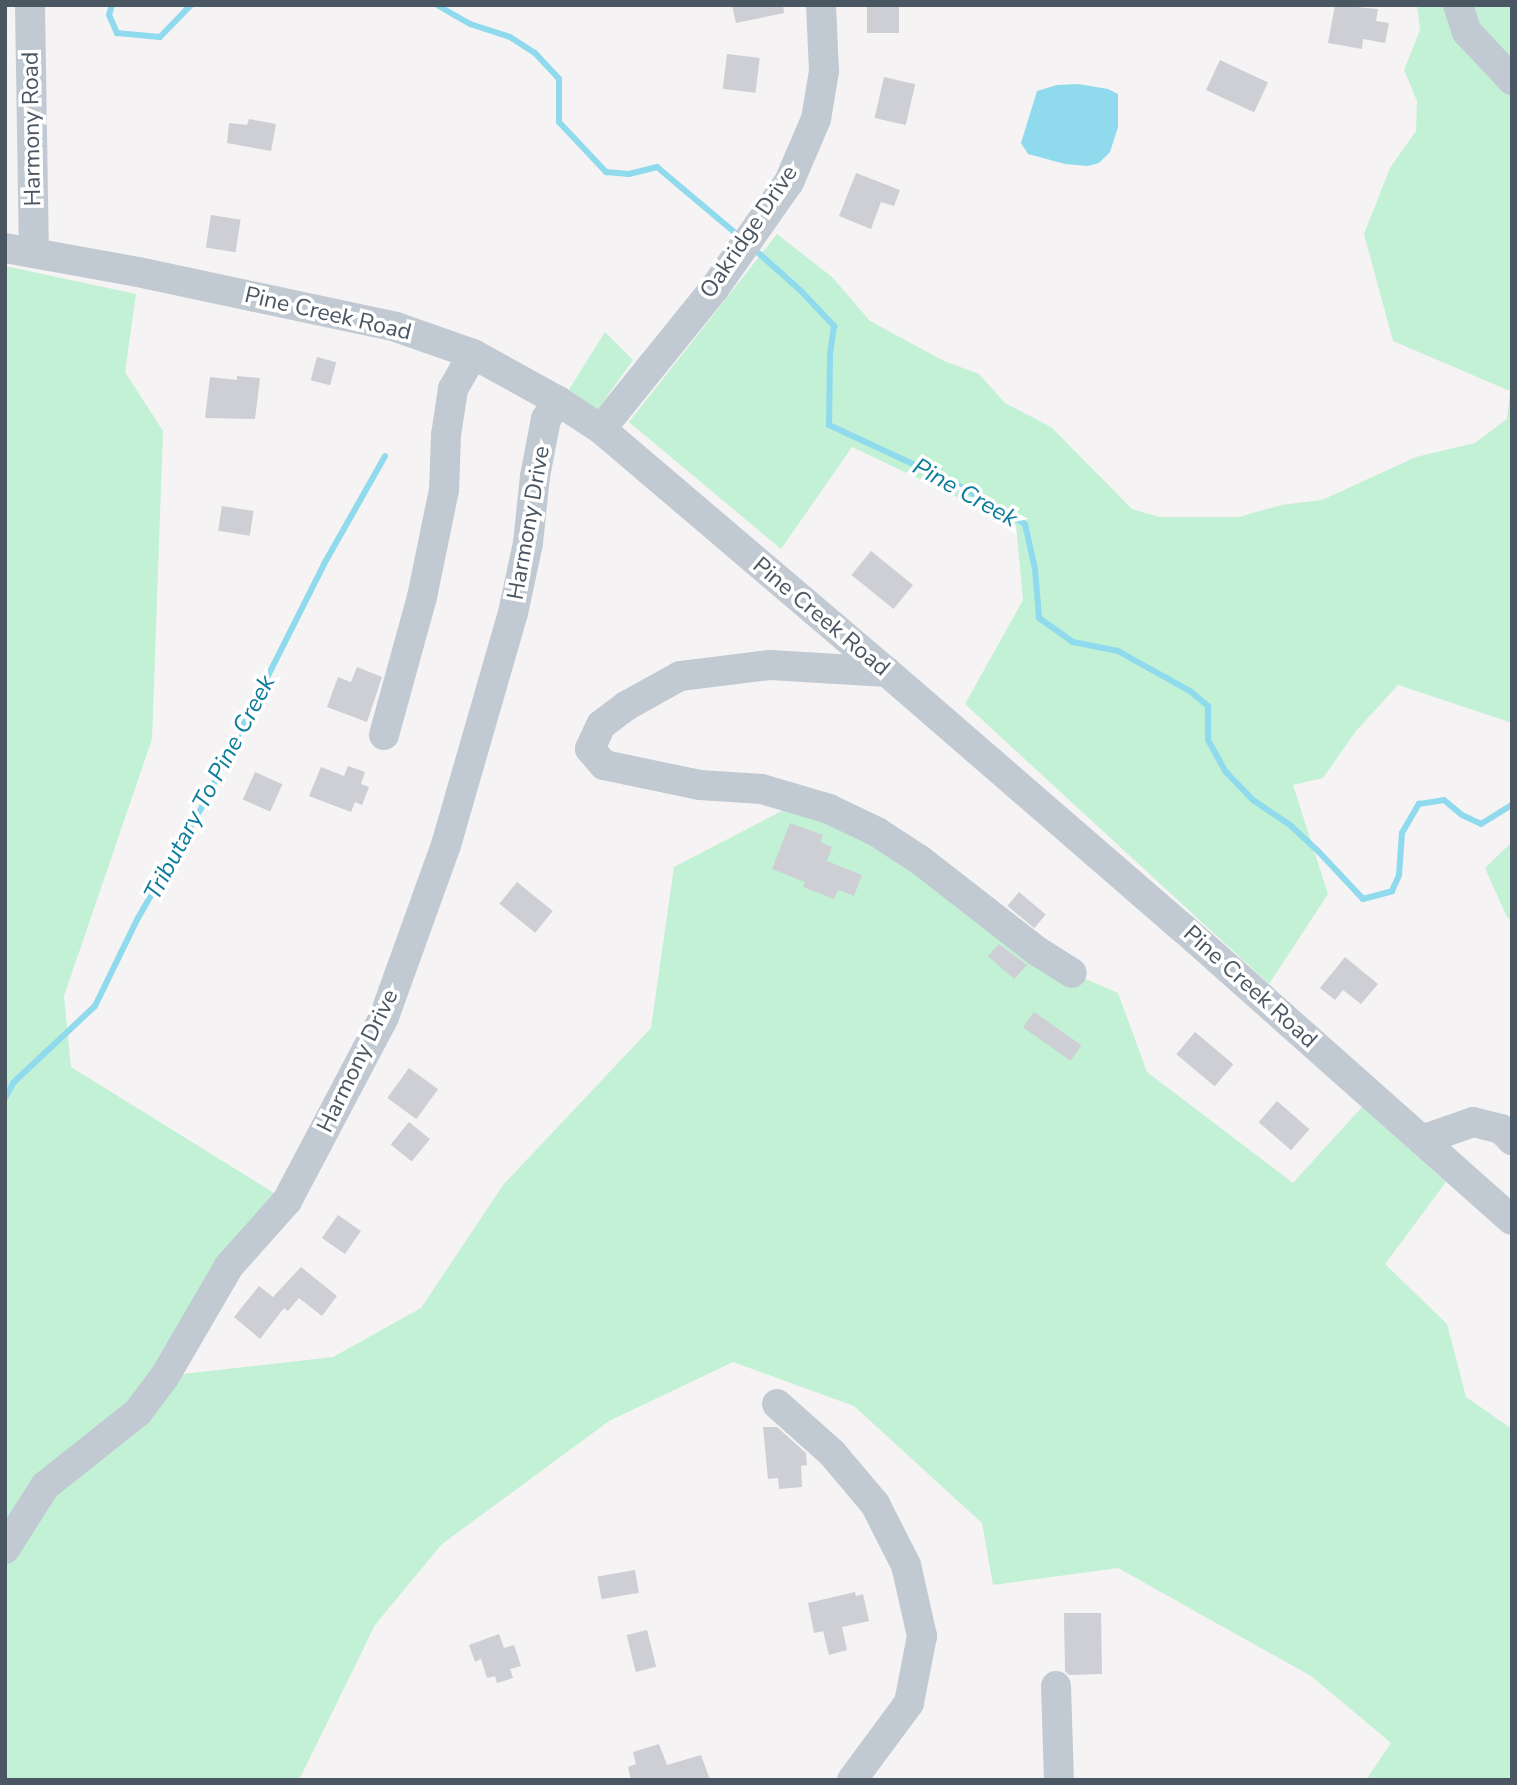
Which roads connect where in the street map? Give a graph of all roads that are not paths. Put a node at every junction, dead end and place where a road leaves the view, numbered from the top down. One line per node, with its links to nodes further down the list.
1 (30, 5): 6 (street, Harmony Road)
2 (821, 5): 9 (street, Oakridge Drive)
3 (1458, 5): 4 (street)
4 (1512, 80)
5 (5, 248): 6 (street, Pine Creek Road)
6 (34, 254): 7 (street, Pine Creek Road)
7 (473, 354): 8 (street, Pine Creek Road); 11 (street)
8 (558, 401): 9 (street, Pine Creek Road); 17 (street, Harmony Drive)
9 (601, 429): 10 (street, Pine Creek Road)
10 (887, 672): 12 (street); 13 (street, Pine Creek Road)
11 (384, 735)
12 (1072, 973)
13 (1422, 1140): 14 (street); 15 (street, Pine Creek Road)
14 (1512, 1140)
15 (1512, 1220)
16 (777, 1404): 19 (street)
17 (5, 1549)
18 (1056, 1686): 20 (street)
19 (852, 1780)
20 (1059, 1780)

